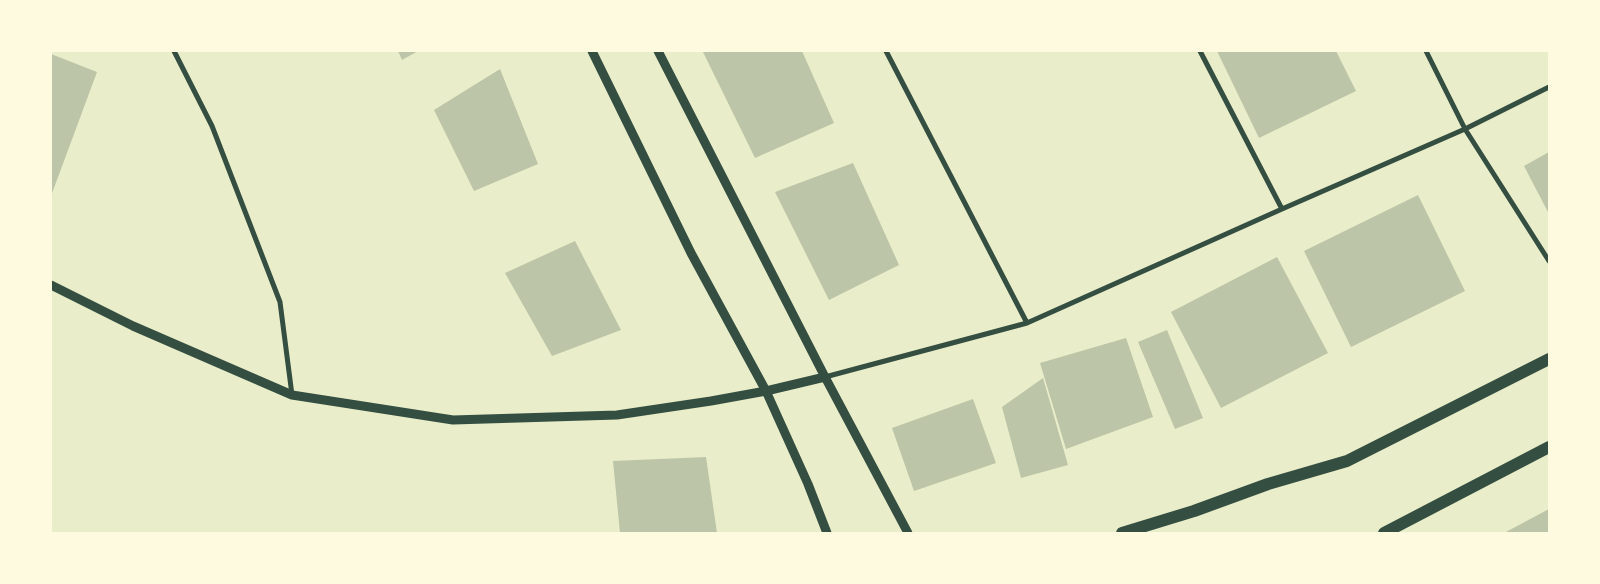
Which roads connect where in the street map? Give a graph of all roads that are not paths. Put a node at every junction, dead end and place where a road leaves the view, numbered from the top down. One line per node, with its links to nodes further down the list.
1 (174, 51): 16 (street)
2 (592, 51): 15 (street)
3 (658, 51): 14 (street)
4 (886, 51): 12 (street)
5 (1200, 51): 9 (street)
6 (1426, 51): 8 (street)
7 (1549, 87): 8 (street)
8 (1465, 129): 9 (street); 10 (street)
9 (1282, 209): 12 (street)
10 (1549, 261)
11 (51, 285): 16 (street)
12 (1027, 323): 14 (street)
13 (1549, 358): 20 (main road)
14 (826, 377): 15 (street); 19 (street)
15 (766, 391): 16 (street); 18 (street)
16 (292, 394)
17 (1549, 447): 21 (main road)
18 (827, 533)
19 (908, 533)
20 (1122, 533)
21 (1384, 533)

